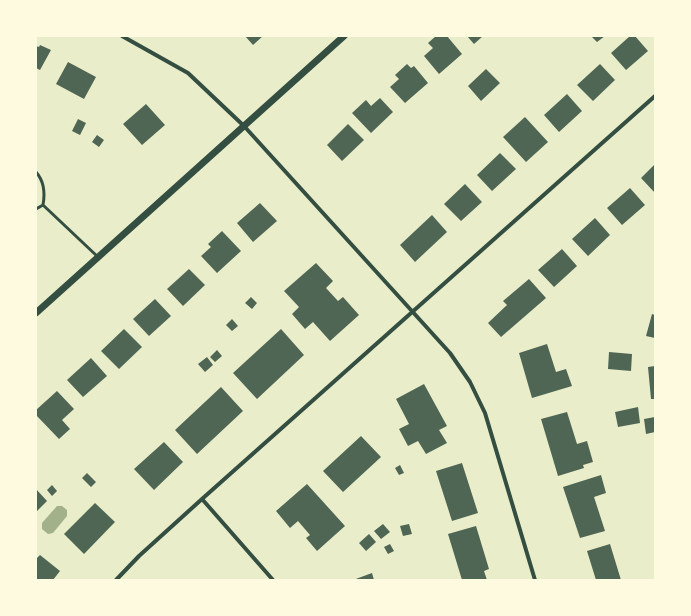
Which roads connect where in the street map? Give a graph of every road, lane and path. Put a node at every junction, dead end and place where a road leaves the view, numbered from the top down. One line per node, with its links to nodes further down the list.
1 (122, 36): 4 (street)
2 (344, 36): 4 (street)
3 (655, 96): 9 (street)
4 (244, 126): 8 (street); 9 (street)
5 (36, 172): 6 (lane)
6 (42, 205): 7 (lane); 8 (lane)
7 (36, 210)
8 (98, 257): 10 (street)
9 (413, 311): 11 (street); 14 (street)
10 (36, 313)
11 (202, 499): 12 (street); 13 (street)
12 (116, 580)
13 (273, 580)
14 (535, 580)

